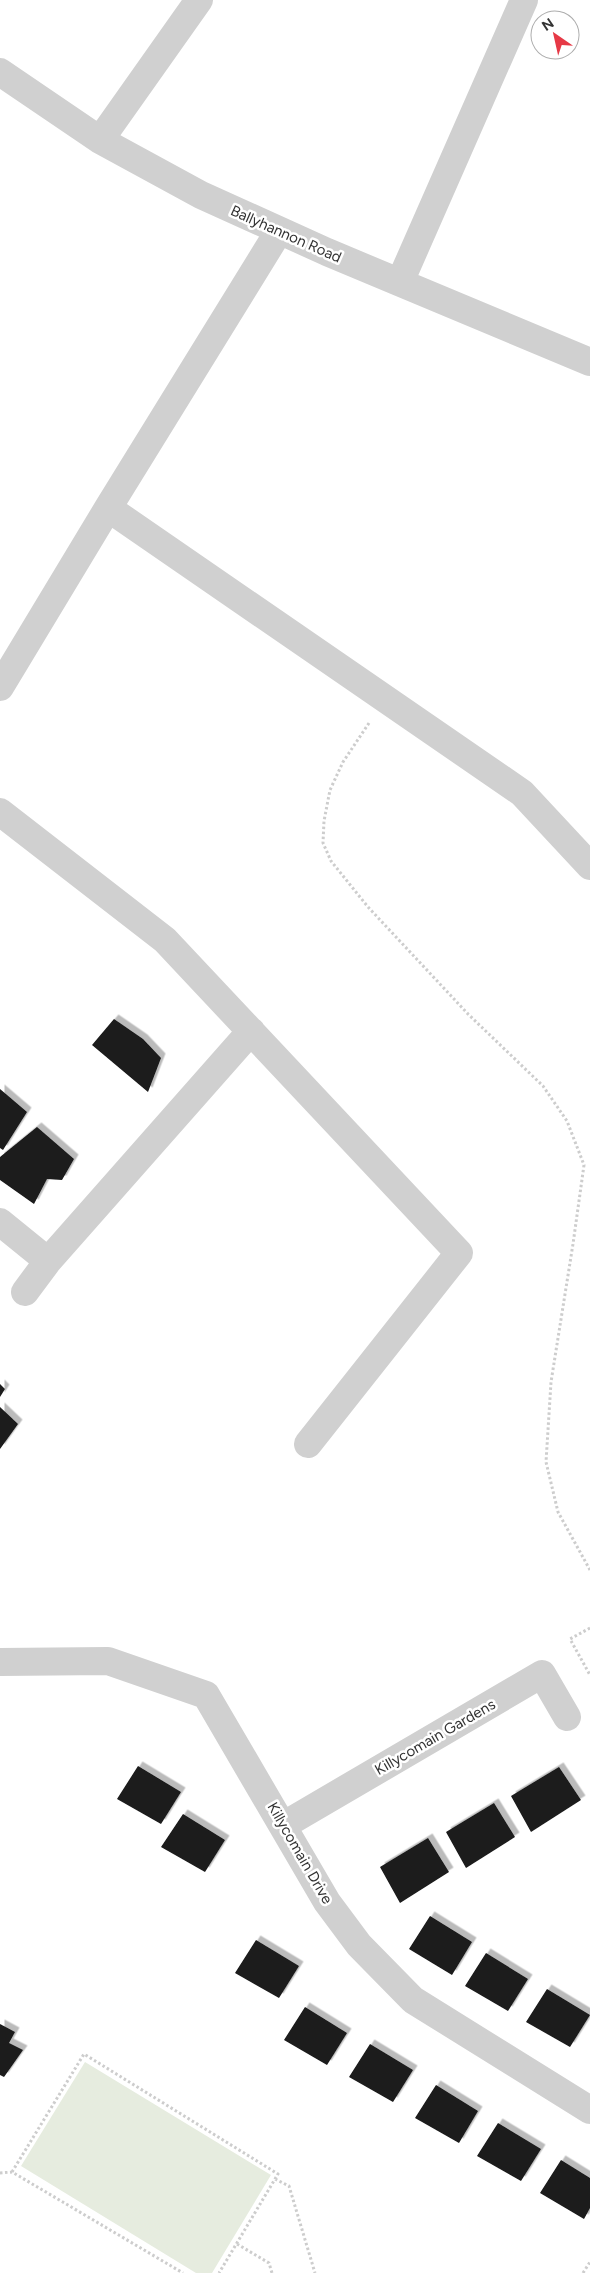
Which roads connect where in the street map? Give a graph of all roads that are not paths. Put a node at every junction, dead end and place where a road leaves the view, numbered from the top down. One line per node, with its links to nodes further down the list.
1 (199, 0): 4 (street)
2 (524, 0): 6 (street)
3 (0, 72): 4 (street, Ballyhannon Road)
4 (100, 140): 5 (street, Ballyhannon Road)
5 (279, 231): 6 (street, Ballyhannon Road); 8 (street)
6 (400, 282): 7 (street, Ballyhannon Road)
7 (590, 362)
8 (108, 508): 9 (street); 11 (street)
9 (0, 687)
10 (0, 812): 12 (street)
11 (590, 866)
12 (252, 1031): 14 (street); 16 (street)
13 (0, 1222): 14 (street)
14 (48, 1261): 15 (street)
15 (25, 1292)
16 (308, 1444)
17 (0, 1662): 19 (street, Killycomain Drive)
18 (567, 1717): 19 (street, Killycomain Gardens)
19 (284, 1825): 20 (street, Killycomain Drive)
20 (590, 2110)

